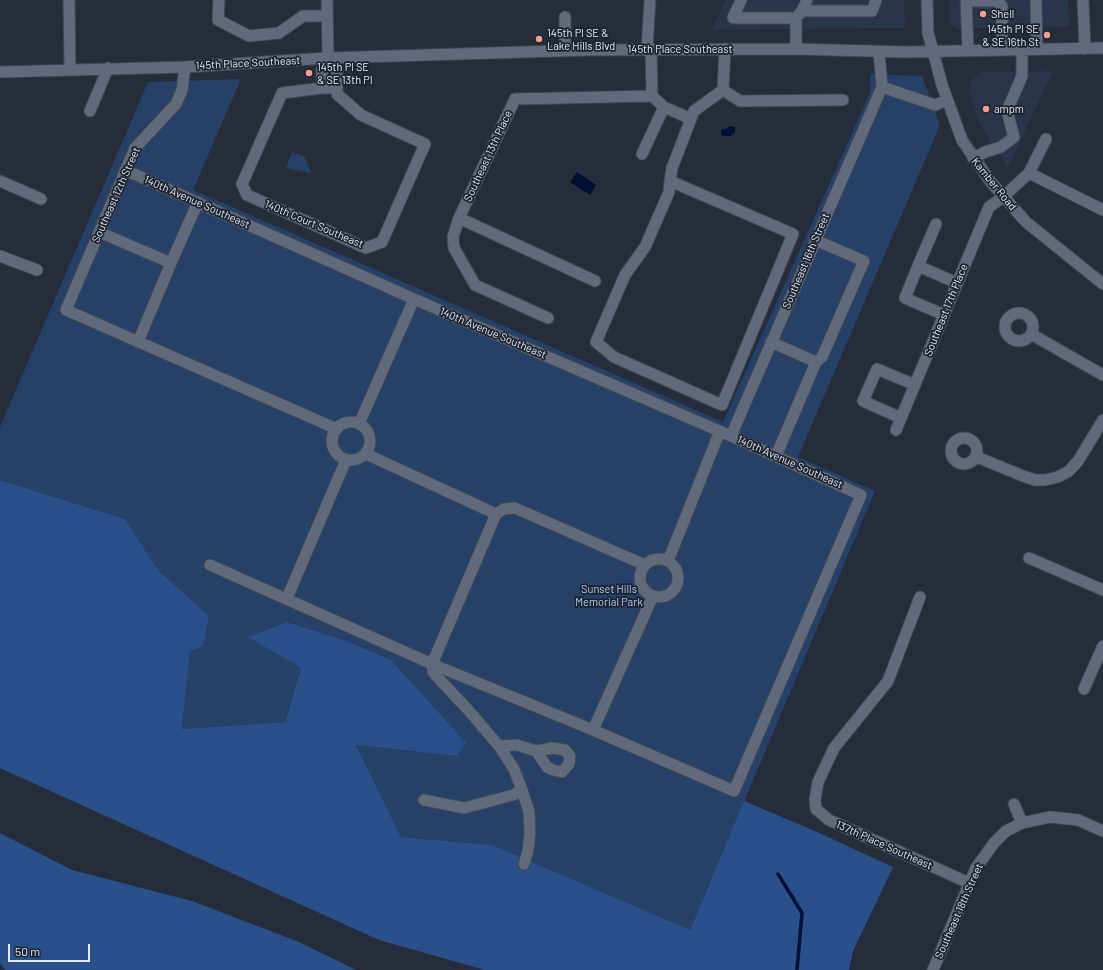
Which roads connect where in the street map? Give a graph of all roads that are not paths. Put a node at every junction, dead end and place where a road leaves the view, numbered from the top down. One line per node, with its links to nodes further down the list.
1 (69, 0): 30 (street)
2 (219, 0): 13 (street)
3 (327, 0): 13 (street)
4 (650, 0): 16 (street)
5 (741, 0): 12 (street)
6 (807, 0): 12 (street)
7 (876, 0): 12 (street)
8 (927, 0): 25 (street)
9 (1036, 0): 20 (street)
10 (1083, 0): 21 (street)
11 (966, 1): 18 (street); 24 (street)
12 (799, 15): 17 (street)
13 (327, 16): 27 (street)
14 (565, 17): 22 (street)
15 (1103, 48): 21 (street, 145th Place Southeast)
16 (649, 49): 22 (street, 145th Place Southeast); 23 (street, 145th Place Southeast); 36 (street)
17 (796, 49): 23 (street, 145th Place Southeast); 26 (street, 145th Place Southeast)
18 (1002, 49): 19 (street, 145th Place Southeast); 24 (street, 145th Place Southeast)
19 (1022, 49): 20 (street, 145th Place Southeast); 44 (street)
20 (1037, 49): 21 (street, 145th Place Southeast)
21 (1085, 49)
22 (565, 50): 27 (street, 145th Place Southeast)
23 (725, 50): 35 (street)
24 (968, 50): 25 (street, 145th Place Southeast)
25 (933, 51): 26 (street, 145th Place Southeast); 38 (street, Kamber Road)
26 (879, 52): 32 (street)
27 (328, 58): 28 (street, 145th Place Southeast); 33 (street); 34 (street)
28 (185, 67): 29 (street); 45 (street, Southeast 12th Street)
29 (108, 68): 30 (street); 40 (street)
30 (70, 70): 31 (street)
31 (0, 72)
32 (882, 87): 38 (street); 56 (street, Southeast 16th Street)
33 (322, 88): 34 (street, 140th Court Southeast); 34 (street, 140th Court Southeast)
34 (337, 88)
35 (723, 90): 37 (street); 41 (street)
36 (652, 96): 39 (street); 53 (street, Southeast 13th Place)
37 (843, 100)
38 (947, 100): 44 (street, Kamber Road)
39 (664, 107): 41 (street); 43 (street)
40 (90, 111)
41 (691, 118): 48 (street)
42 (1046, 139): 46 (street)
43 (642, 154)
44 (973, 158): 49 (street, Kamber Road)
45 (125, 170): 51 (street, 140th Avenue Southeast); 55 (street, Southeast 12th Street)
46 (1029, 173): 49 (street, Southeast 17th Place); 52 (street)
47 (0, 180): 50 (street)
48 (670, 181): 48 (street)
49 (1003, 197): 62 (street, Southeast 17th Place); 63 (street, Kamber Road)
50 (41, 199)
51 (198, 202): 58 (street); 64 (street, 140th Avenue Southeast)
52 (1103, 210)
53 (459, 218): 61 (street); 66 (street, Southeast 13th Place)
54 (936, 224): 59 (street)
55 (99, 232): 58 (street); 68 (street, Southeast 12th Street)
56 (815, 240): 69 (street, Southeast 16th Street); 70 (street)
57 (0, 256): 60 (street)
58 (171, 263): 68 (street)
59 (918, 266): 62 (street); 65 (street)
60 (37, 270)
61 (595, 281)
62 (957, 283): 65 (street, Southeast 17th Place)
63 (1103, 284)
64 (414, 299): 75 (street); 78 (street, 140th Avenue Southeast)
65 (944, 315): 72 (street, Southeast 17th Place)
66 (548, 318)
67 (1031, 334): 71 (street)
68 (138, 342): 76 (street)
69 (771, 342): 70 (street); 79 (street, Southeast 16th Street)
70 (816, 362): 81 (street)
71 (1103, 375)
72 (915, 385): 73 (street, Southeast 17th Place); 73 (street)
73 (901, 418): 77 (street, Southeast 17th Place)
74 (1103, 420): 82 (street)
75 (358, 424): 76 (street); 80 (street)
76 (337, 430): 83 (street)
77 (896, 430)
78 (720, 431): 79 (street, 140th Avenue Southeast); 86 (street)
79 (731, 436): 81 (street, 140th Avenue Southeast)
80 (366, 454): 83 (street); 84 (street)
81 (776, 456): 96 (street, 140th Avenue Southeast)
82 (977, 456)
83 (346, 460): 92 (street)
84 (496, 514): 88 (street); 94 (street)
85 (1029, 558): 89 (street)
86 (668, 561): 88 (street); 90 (street)
87 (210, 565): 92 (street)
88 (645, 565): 90 (street)
89 (1103, 590)
90 (653, 596): 96 (street)
91 (920, 597): 105 (street, 137th Place Southeast)
92 (287, 598): 94 (street)
93 (1103, 646): 95 (street)
94 (432, 664): 96 (street); 97 (street)
95 (1084, 690)
96 (593, 730)
97 (499, 746): 98 (street); 99 (street)
98 (536, 751)
99 (522, 790): 100 (street); 104 (street)
100 (424, 800)
101 (1014, 804): 102 (street)
102 (1022, 823): 103 (street, Southeast 18th Street); 105 (street, Southeast 18th Street)
103 (1103, 831)
104 (524, 864)
105 (969, 883): 106 (street, Southeast 18th Street)
106 (933, 970)

